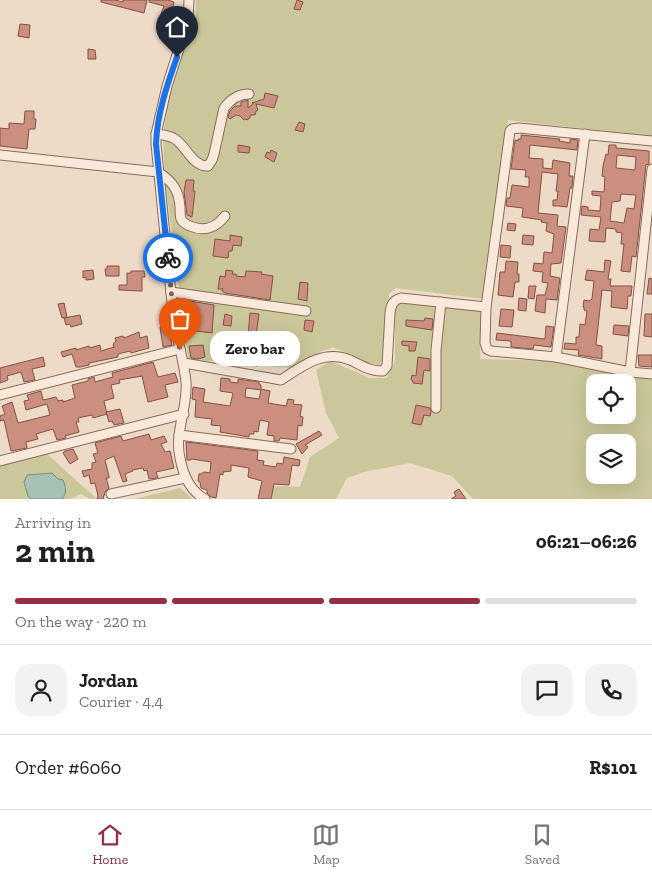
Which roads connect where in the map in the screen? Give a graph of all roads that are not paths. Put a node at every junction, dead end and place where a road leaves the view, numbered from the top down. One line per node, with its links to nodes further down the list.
1 (188, 0): 3 (street)
2 (249, 94): 3 (street)
3 (156, 134): 8 (street)
4 (584, 134): 5 (street); 12 (street); 15 (street)
5 (652, 141)
6 (0, 155): 8 (street)
7 (652, 169): 17 (street)
8 (158, 172): 9 (street); 10 (street)
9 (225, 216)
10 (171, 292): 13 (street); 14 (street)
11 (441, 302): 12 (street); 16 (street); 20 (street)
12 (486, 307): 15 (street)
13 (306, 311)
14 (180, 346): 16 (street); 19 (street)
15 (556, 357): 17 (street)
16 (184, 364): 21 (street)
17 (630, 372): 18 (street)
18 (652, 374)
19 (0, 395)
20 (436, 408)
21 (184, 414): 22 (street); 24 (street)
22 (179, 435): 23 (street); 25 (street)
23 (291, 449)
24 (0, 461)
25 (185, 478): 26 (street); 27 (street)
26 (111, 494)
27 (204, 499)

